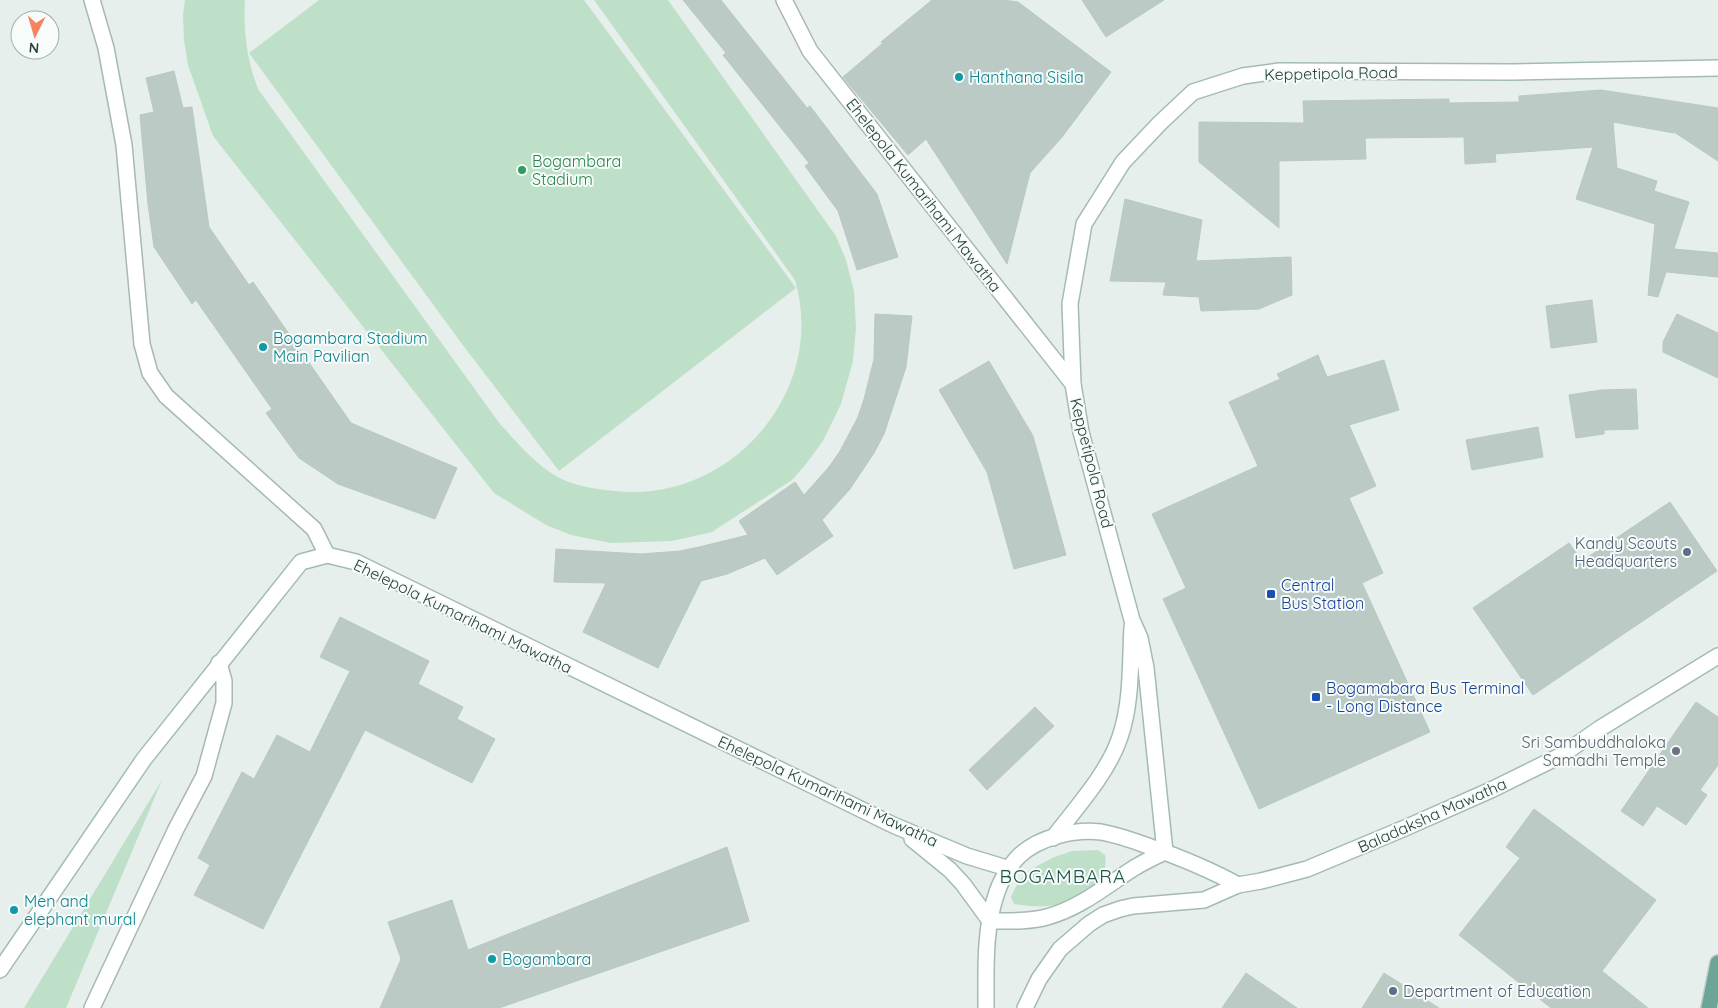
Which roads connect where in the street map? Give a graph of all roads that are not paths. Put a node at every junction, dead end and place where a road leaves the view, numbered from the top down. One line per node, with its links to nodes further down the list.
1 (92, 0): 5 (street)
2 (784, 0): 4 (street, Ehelepola Kumarihami Mawatha)
3 (1718, 68): 4 (street, Keppetipola Road)
4 (1073, 384): 6 (street, Keppetipola Road)
5 (327, 554): 8 (street); 9 (street, Ehelepola Kumarihami Mawatha)
6 (1132, 620): 10 (street, Keppetipola Road); 11 (street, Keppetipola Road)
7 (1718, 656): 13 (street, Baladaksha Mawatha)
8 (219, 663): 16 (street); 17 (street)
9 (893, 825): 12 (street, Ehelepola Kumarihami Mawatha); 14 (street)
10 (1052, 838): 11 (street); 12 (street)
11 (1165, 852): 13 (street); 14 (street)
12 (1010, 869): 14 (street)
13 (1238, 886): 19 (street, Baladaksha Mawatha)
14 (990, 921): 18 (street)
15 (1718, 963): 20 (main road)
16 (0, 970)
17 (92, 1008)
18 (986, 1008)
19 (1025, 1008)
20 (1709, 1008)

